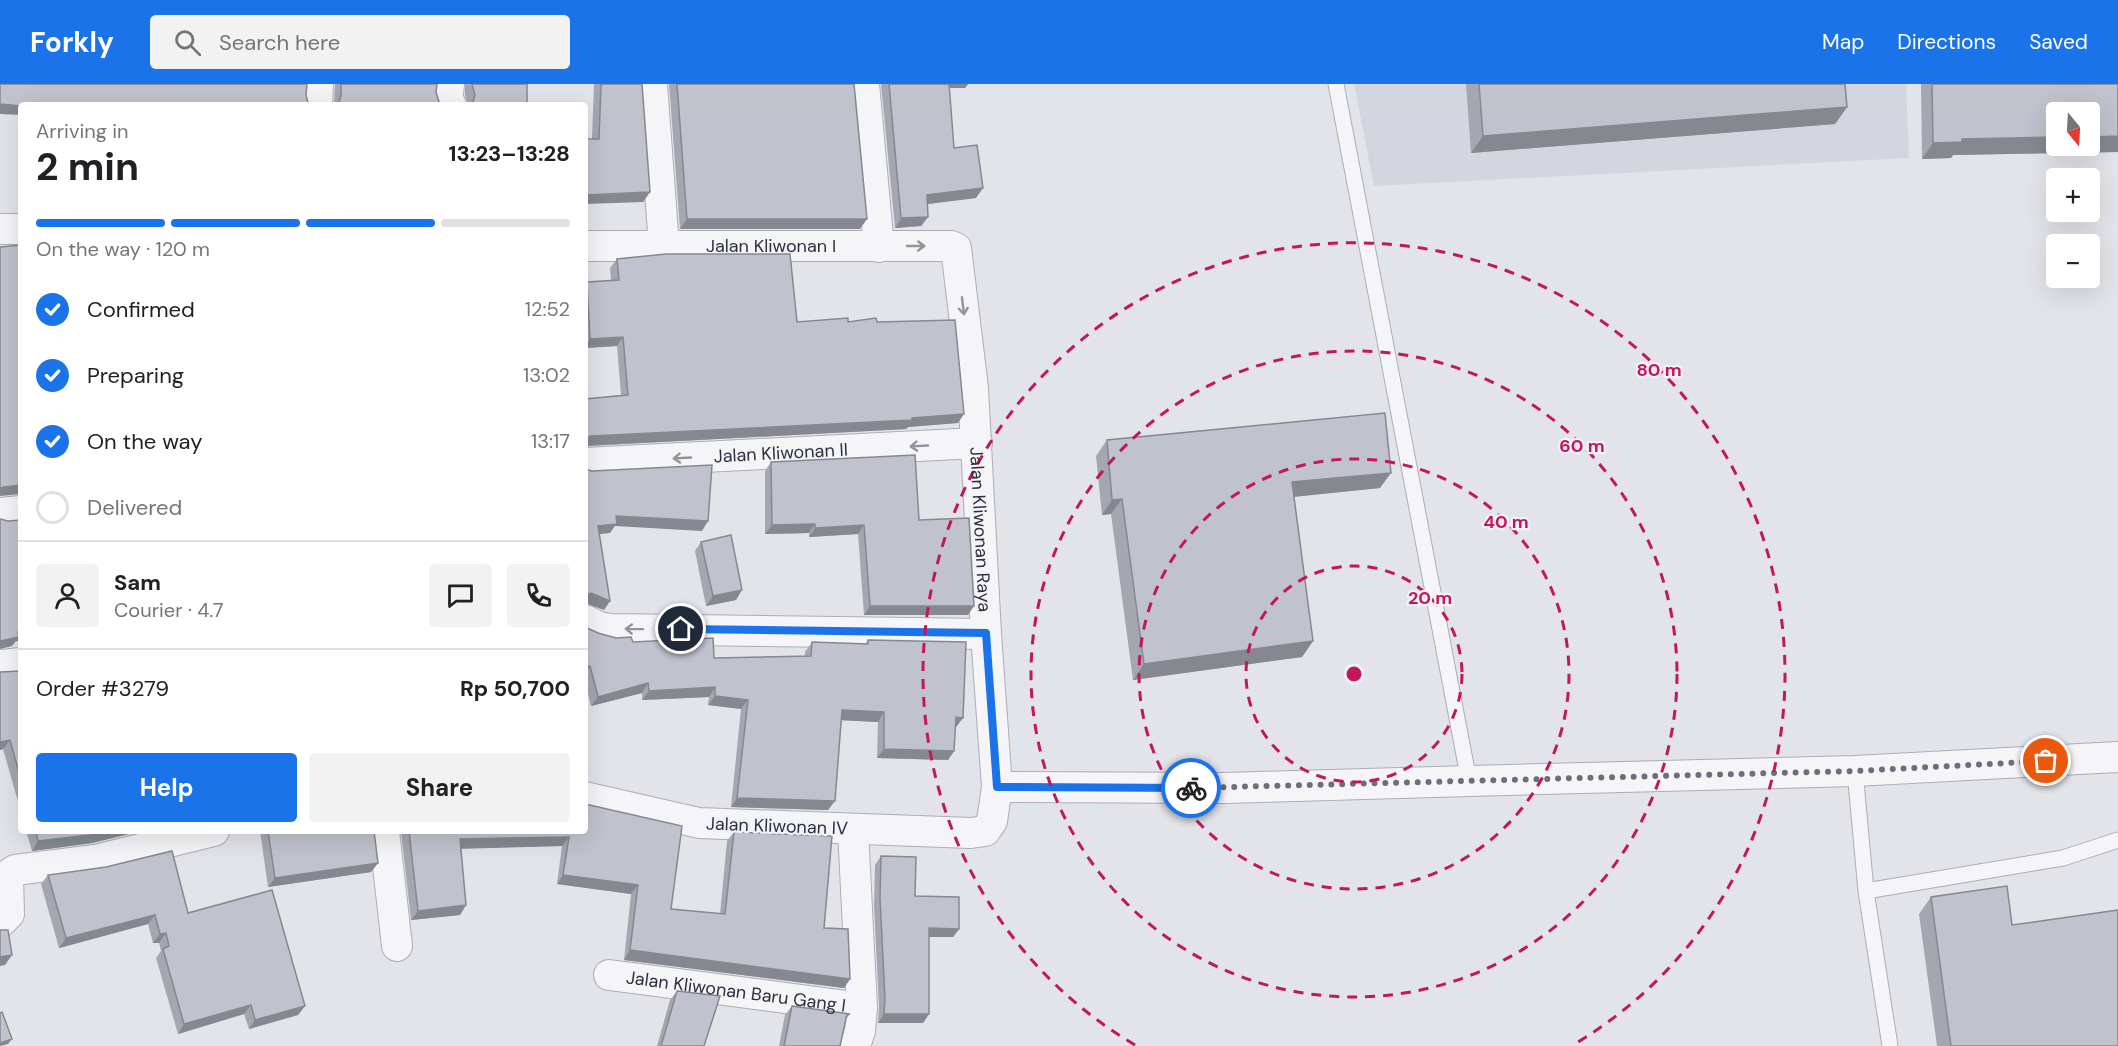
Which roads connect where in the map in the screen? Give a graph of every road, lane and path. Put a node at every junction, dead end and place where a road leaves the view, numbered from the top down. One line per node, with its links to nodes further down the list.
1 (318, 84): 6 (street)
2 (448, 84): 7 (street)
3 (652, 84): 11 (street)
4 (864, 84): 12 (street)
5 (1336, 84): 24 (lane)
6 (317, 102)
7 (447, 102)
8 (0, 229): 9 (street)
9 (18, 229)
10 (588, 246): 11 (street, Jalan Kliwonan I)
11 (664, 246): 12 (street, Jalan Kliwonan I)
12 (879, 247): 13 (street, Jalan Kliwonan I, one-way to 13)
13 (956, 248): 14 (street, Jalan Kliwonan Raya, one-way to 14)
14 (977, 443): 15 (street, Jalan Kliwonan II, one-way to 15); 19 (street, Jalan Kliwonan Raya)
15 (588, 463)
16 (18, 511): 17 (street)
17 (0, 513)
18 (588, 622): 19 (street, one-way to 18)
19 (986, 633): 25 (street, Jalan Kliwonan Raya)
20 (18, 663): 21 (street)
21 (0, 665)
22 (2118, 757): 23 (street)
23 (1855, 771): 24 (street); 32 (lane)
24 (1469, 782): 25 (street)
25 (997, 787): 28 (street, Jalan Kliwonan Raya)
26 (588, 798): 27 (street, Jalan Kliwonan IV)
27 (853, 830): 28 (street, Jalan Kliwonan IV); 36 (street)
28 (972, 833)
29 (202, 834): 33 (street)
30 (384, 834): 34 (street)
31 (2118, 840): 32 (lane)
32 (1866, 891): 38 (lane)
33 (0, 923)
34 (397, 946)
35 (609, 975): 36 (street, Jalan Kliwonan Baru Gang I)
36 (862, 1008): 37 (street)
37 (855, 1046)
38 (1890, 1046)

